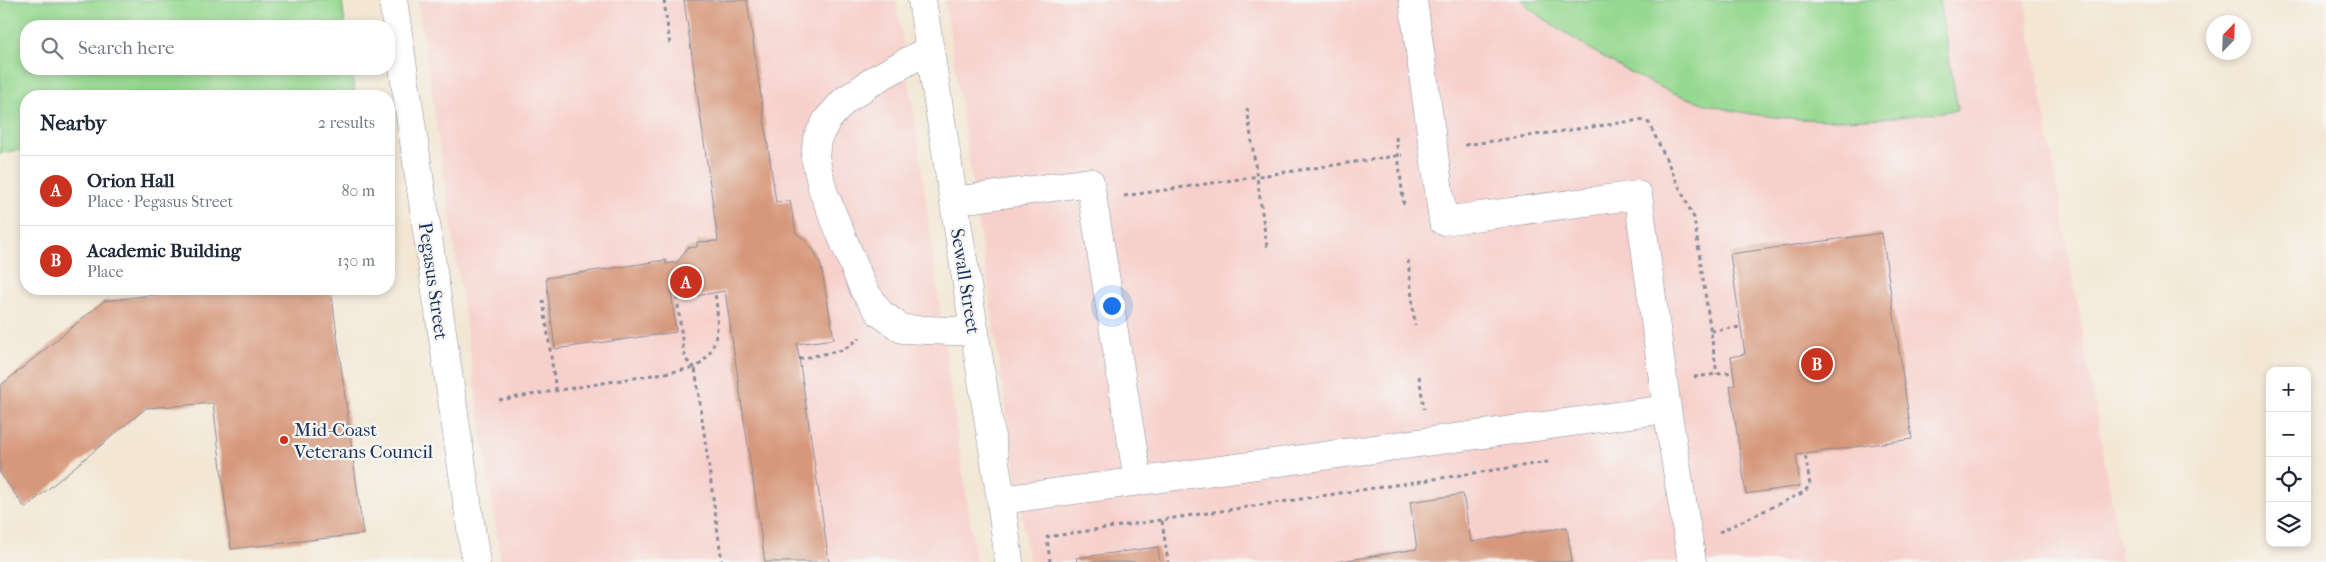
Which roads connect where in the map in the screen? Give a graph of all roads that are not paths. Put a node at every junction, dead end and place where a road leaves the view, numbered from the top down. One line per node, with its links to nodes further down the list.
1 (393, 0): 11 (street, Pegasus Street)
2 (922, 0): 4 (street, Sewall Street)
3 (1413, 0): 7 (street)
4 (930, 49): 5 (street, Sewall Street); 6 (street)
5 (954, 201): 6 (street, Sewall Street); 8 (street)
6 (974, 332): 9 (street, Sewall Street)
7 (1667, 410): 8 (street); 10 (street)
8 (1138, 481): 9 (street)
9 (1001, 500): 12 (street, Sewall Street)
10 (1690, 554)
11 (476, 562)
12 (1009, 562)

